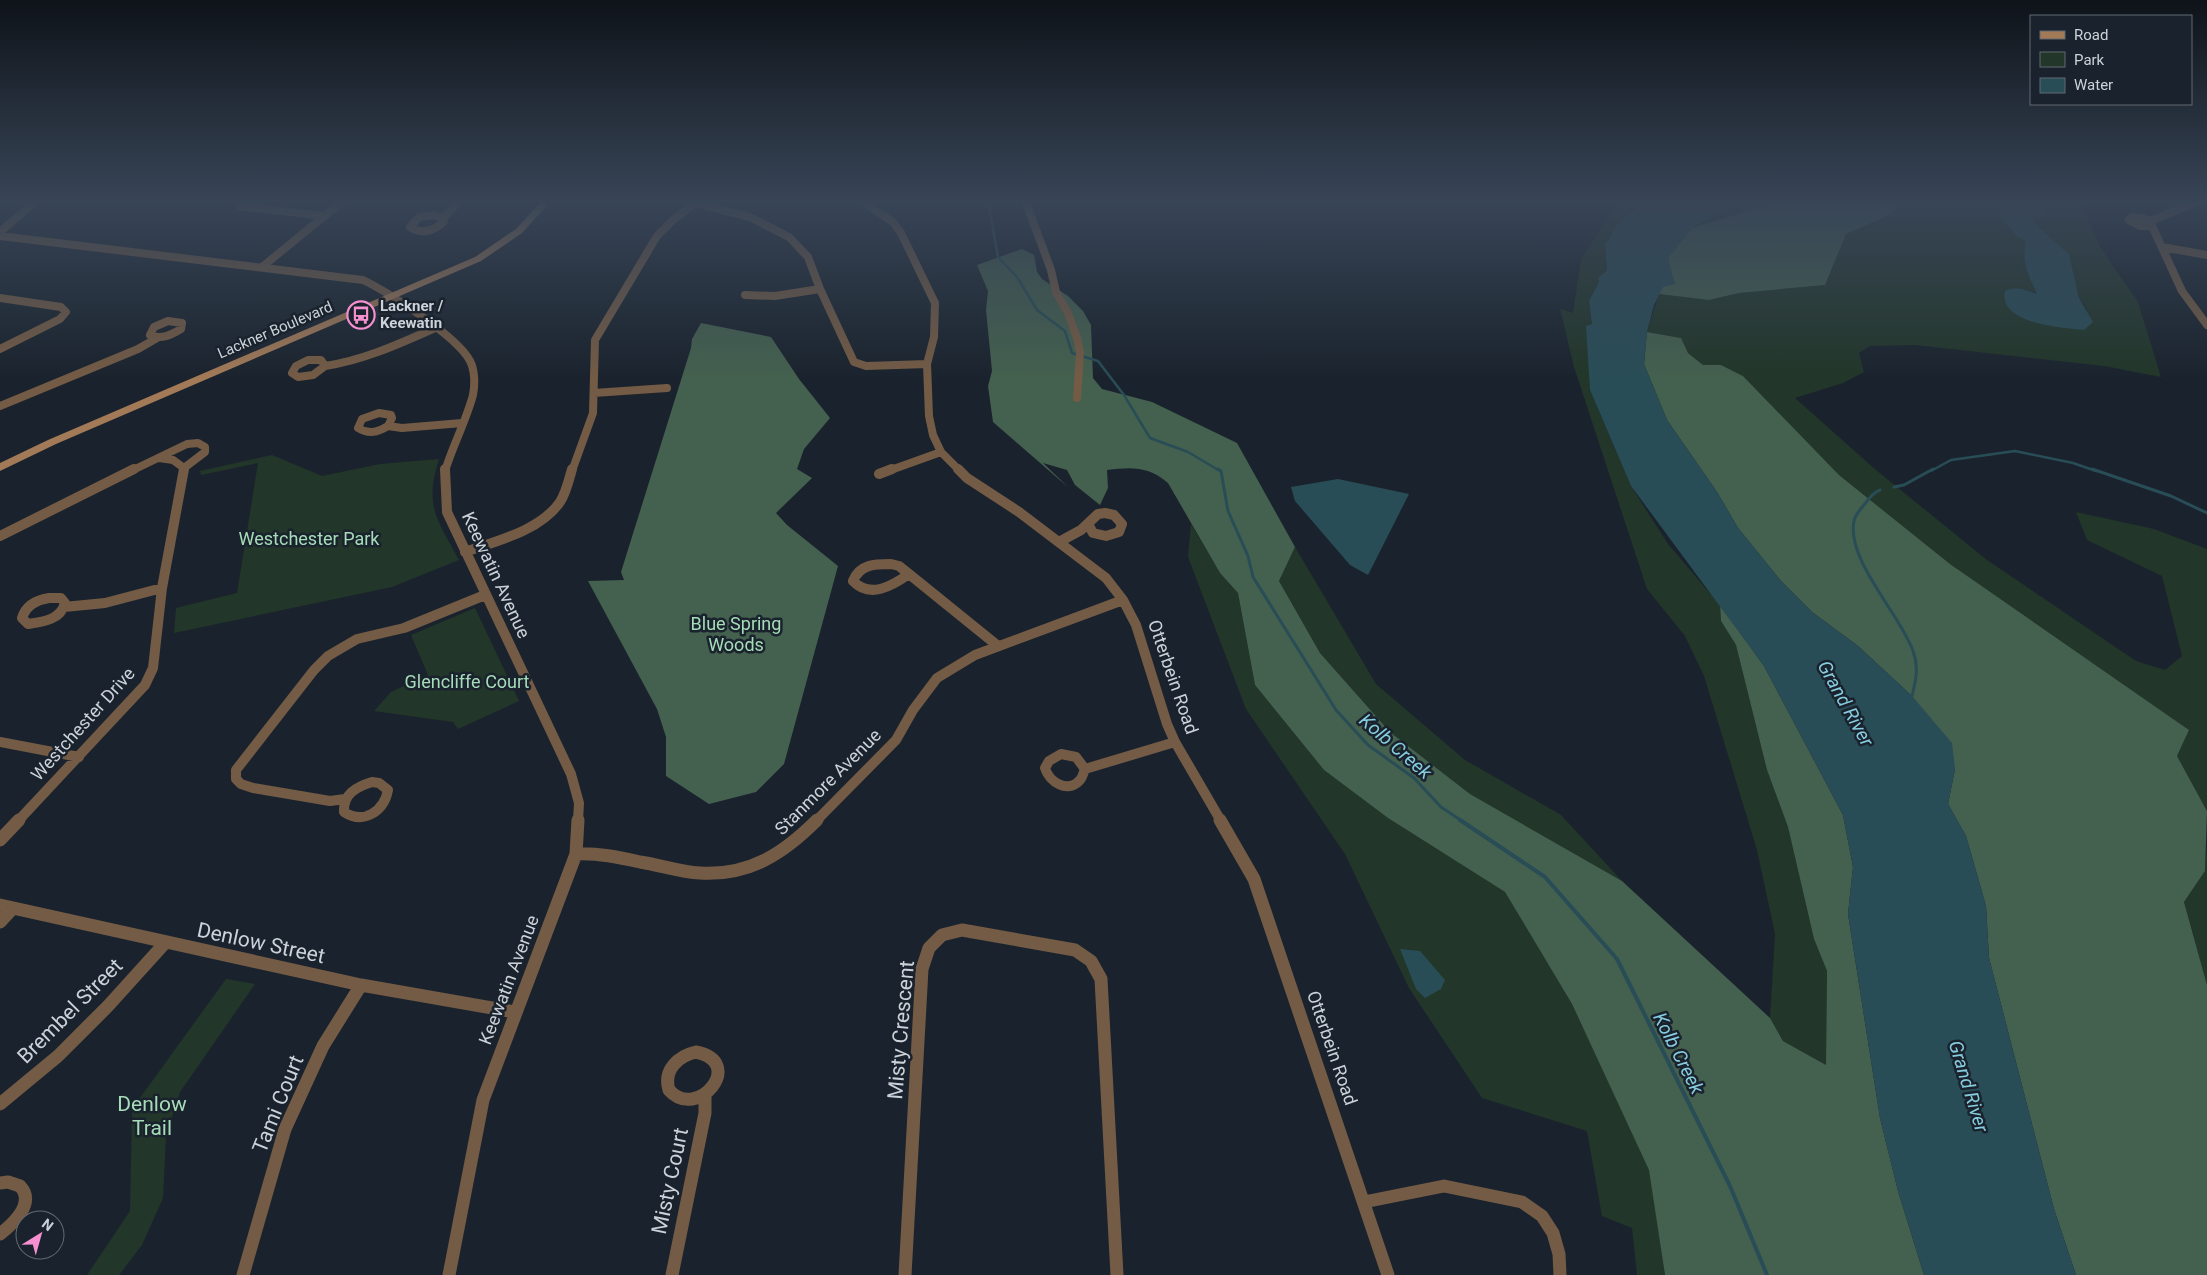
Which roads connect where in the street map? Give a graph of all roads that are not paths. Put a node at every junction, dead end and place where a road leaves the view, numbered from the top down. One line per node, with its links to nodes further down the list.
1 (199, 260): 9 (street, Keewatin Avenue)
2 (271, 260): 9 (street)
3 (477, 260): 12 (main road, Lackner Boulevard)
4 (643, 260): 23 (street)
5 (809, 260): 10 (street)
6 (914, 260): 20 (street, Otterbein Road)
7 (1047, 260): 24 (street)
8 (2167, 260): 14 (street)
9 (262, 267): 12 (street, Keewatin Avenue)
10 (820, 289): 11 (street); 20 (street)
11 (745, 294)
12 (392, 296): 17 (street, Keewatin Avenue); 30 (main road, Lackner Boulevard)
13 (0, 298): 19 (street)
14 (2194, 310): 15 (street); 16 (street)
15 (2207, 311)
16 (2207, 325)
17 (435, 328): 21 (street); 26 (street, Keewatin Avenue)
18 (156, 338): 25 (street)
19 (0, 348)
20 (927, 364): 28 (street, Otterbein Road)
21 (325, 366)
22 (667, 388): 23 (street)
23 (594, 393): 36 (street)
24 (1077, 398)
25 (0, 406)
26 (462, 423): 27 (street); 36 (street, Keewatin Avenue)
27 (388, 426)
28 (941, 452): 32 (street); 35 (street, Otterbein Road)
29 (158, 458): 31 (street); 31 (street); 34 (street)
30 (0, 467)
31 (184, 468): 38 (street, Westchester Drive)
32 (880, 474)
33 (1088, 524): 35 (street)
34 (0, 536)
35 (1059, 542): 40 (street, Otterbein Road)
36 (465, 552): 39 (street, Keewatin Avenue)
37 (909, 574): 37 (street); 42 (street)
38 (162, 588): 41 (street); 45 (street, Westchester Drive)
39 (486, 595): 47 (street); 49 (street, Keewatin Avenue)
40 (1123, 600): 42 (street, Stanmore Avenue); 44 (street, Otterbein Road)
41 (64, 607)
42 (998, 646): 49 (street, Stanmore Avenue)
43 (0, 742): 45 (street)
44 (1175, 742): 46 (street); 59 (street, Otterbein Road)
45 (79, 757): 48 (street, Westchester Drive)
46 (1086, 769)
47 (345, 799)
48 (0, 840)
49 (576, 854): 55 (street, Keewatin Avenue)
50 (0, 905): 51 (street, Denlow Street)
51 (13, 908): 52 (street); 53 (street, Denlow Street)
52 (0, 922)
53 (165, 942): 54 (street, Denlow Street); 57 (street, Brembel Street)
54 (361, 985): 55 (street, Denlow Street); 61 (street, Tami Court)
55 (515, 1012): 62 (street, Keewatin Avenue)
56 (705, 1095): 63 (street, Misty Court)
57 (0, 1104)
58 (0, 1182): 60 (street)
59 (1364, 1202): 66 (street, Otterbein Road); 67 (street)
60 (0, 1234)
61 (243, 1275)
62 (449, 1275)
63 (672, 1275)
64 (905, 1275): 65 (street, Misty Crescent)
65 (1117, 1275)
66 (1388, 1275)
67 (1560, 1275)

